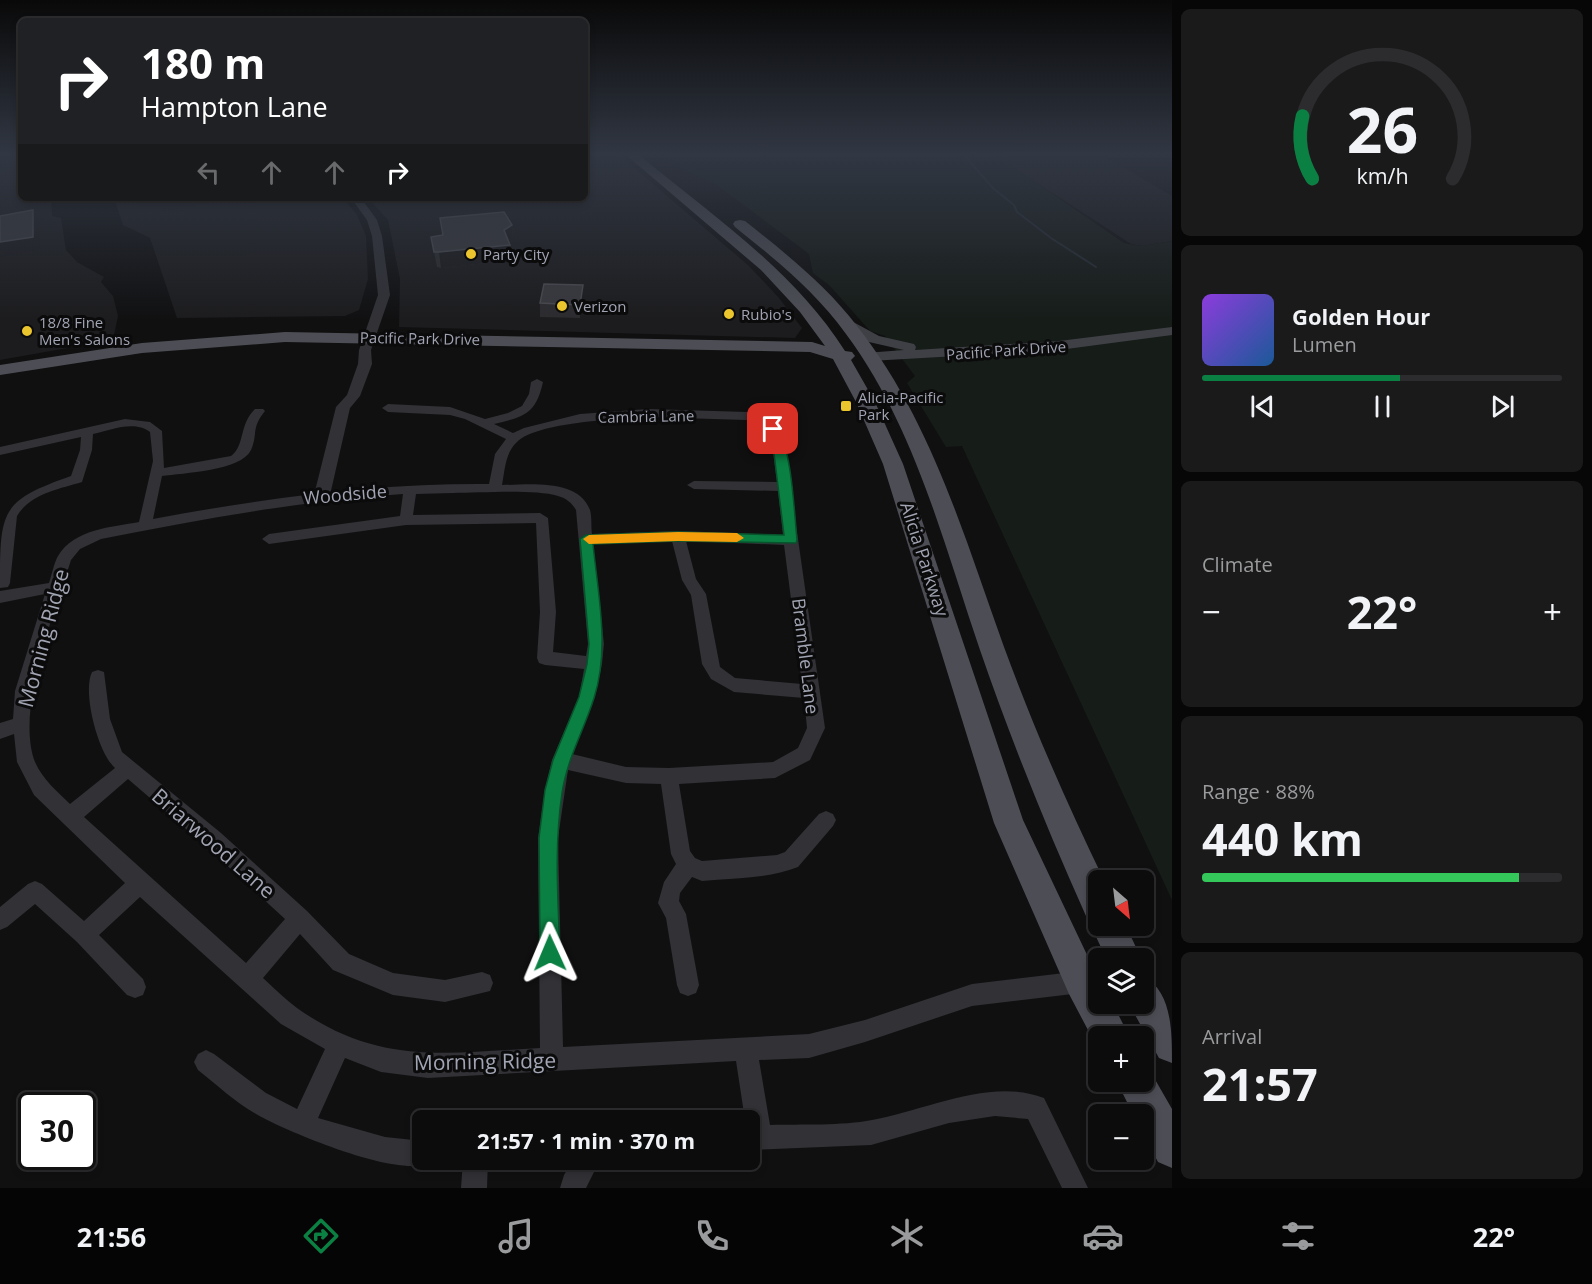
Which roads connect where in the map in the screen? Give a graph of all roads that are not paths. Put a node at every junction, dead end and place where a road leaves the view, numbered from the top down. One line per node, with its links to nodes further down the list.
1 (364, 209): 6 (street)
2 (697, 209): 9 (main road, Alicia Parkway)
3 (720, 209): 4 (main road, Alicia Parkway)
4 (844, 321): 8 (main road); 9 (main road, Alicia Parkway)
5 (1172, 331): 8 (main road, Pacific Park Drive)
6 (368, 343): 7 (main road, Pacific Park Drive); 9 (main road, Pacific Park Drive); 12 (main road, Pacific Park Drive); 26 (street)
7 (100, 354): 10 (main road, Pacific Park Drive); 11 (main road)
8 (942, 354): 9 (main road, Pacific Park Drive)
9 (855, 356): 49 (main road, Alicia Parkway); 53 (main road, Alicia Parkway)
10 (0, 370)
11 (0, 378)
12 (0, 382)
13 (537, 382): 17 (street)
14 (388, 408): 17 (street)
15 (259, 411): 21 (street)
16 (764, 422): 19 (street, Cambria Lane); 23 (street, Bramble Lane)
17 (484, 423): 19 (street)
18 (87, 430): 20 (street); 21 (street); 34 (street)
19 (513, 438): 25 (street)
20 (0, 451)
21 (157, 473): 28 (street)
22 (694, 485): 23 (street)
23 (786, 487): 32 (street, Bramble Lane)
24 (410, 489): 25 (street, Woodside); 26 (street, Woodside); 27 (street)
25 (495, 489): 31 (street, Woodside)
26 (322, 495): 28 (street, Woodside)
27 (406, 520): 30 (street); 37 (street)
28 (145, 525): 33 (street, Woodside)
29 (678, 536): 31 (street); 32 (street); 39 (street)
30 (269, 539)
31 (586, 539): 37 (street, Woodside)
32 (791, 540): 39 (street, Bramble Lane)
33 (75, 545): 35 (street, Morning Ridge)
34 (2, 590): 35 (street)
35 (53, 592): 36 (street); 40 (street, Morning Ridge)
36 (0, 607)
37 (594, 664): 42 (street, Woodside)
38 (98, 677): 43 (street, Briarwood Lane)
39 (811, 692): 44 (street, Bramble Lane)
40 (21, 724): 41 (street); 45 (street, Morning Ridge)
41 (0, 731)
42 (561, 760): 44 (street, Bramble Lane); 63 (street, Woodside)
43 (128, 768): 45 (street); 50 (street, Briarwood Lane)
44 (669, 776): 47 (street)
45 (69, 817): 48 (street, Morning Ridge)
46 (826, 820): 47 (street)
47 (688, 865): 57 (street)
48 (140, 883): 52 (street); 54 (street, Morning Ridge)
49 (1088, 883)
50 (300, 918): 54 (street); 56 (street, Briarwood Lane)
51 (0, 920): 52 (street)
52 (84, 934): 58 (street)
53 (1088, 977)
54 (247, 979): 60 (street, Morning Ridge)
55 (1088, 981): 62 (street, Morning Ridge)
56 (483, 982)
57 (688, 985)
58 (135, 987)
59 (1154, 1013): 61 (main road)
60 (339, 1044): 63 (street, Morning Ridge); 67 (street)
61 (1172, 1045)
62 (747, 1050): 63 (street, Morning Ridge); 66 (street)
63 (552, 1060)
64 (206, 1062): 67 (street)
65 (1141, 1092): 69 (main road)
66 (752, 1110)
67 (303, 1125): 70 (street)
68 (760, 1138): 75 (street)
69 (1172, 1148)
70 (412, 1153)
71 (475, 1170): 73 (street)
72 (581, 1170): 74 (street)
73 (474, 1188)
74 (573, 1188)
75 (1075, 1188)

